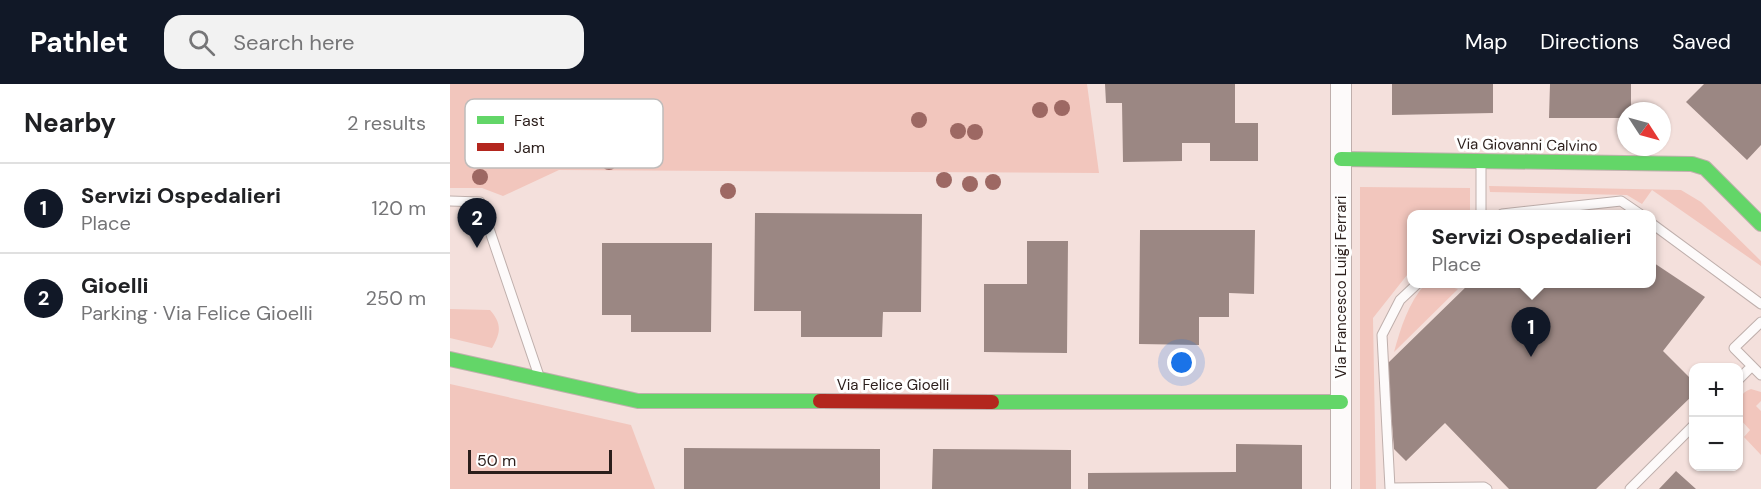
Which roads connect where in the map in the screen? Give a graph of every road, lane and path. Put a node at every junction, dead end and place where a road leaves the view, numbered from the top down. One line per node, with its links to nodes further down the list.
1 (1341, 84): 2 (street, Via Francesco Luigi Ferrari)
2 (1341, 159): 3 (street, Via Giovanni Calvino); 18 (street, Via Francesco Luigi Ferrari)
3 (1481, 161): 5 (lane); 8 (street, Via Giovanni Calvino)
4 (450, 201): 17 (lane)
5 (1481, 210)
6 (1539, 210): 7 (lane)
7 (1634, 210)
8 (1761, 224)
9 (1656, 227): 11 (lane)
10 (1413, 288): 20 (lane)
11 (1761, 304)
12 (1761, 322): 14 (lane)
13 (450, 358): 17 (street, Via Felice Gioelli)
14 (1752, 366): 15 (lane); 16 (lane)
15 (1743, 375)
16 (1761, 375)
17 (539, 379): 18 (street, Via Felice Gioelli)
18 (1341, 402): 21 (street, Via Francesco Luigi Ferrari)
19 (1689, 430): 23 (lane)
20 (1464, 488): 22 (lane)
21 (1341, 489)
22 (1487, 489)
23 (1630, 489)

